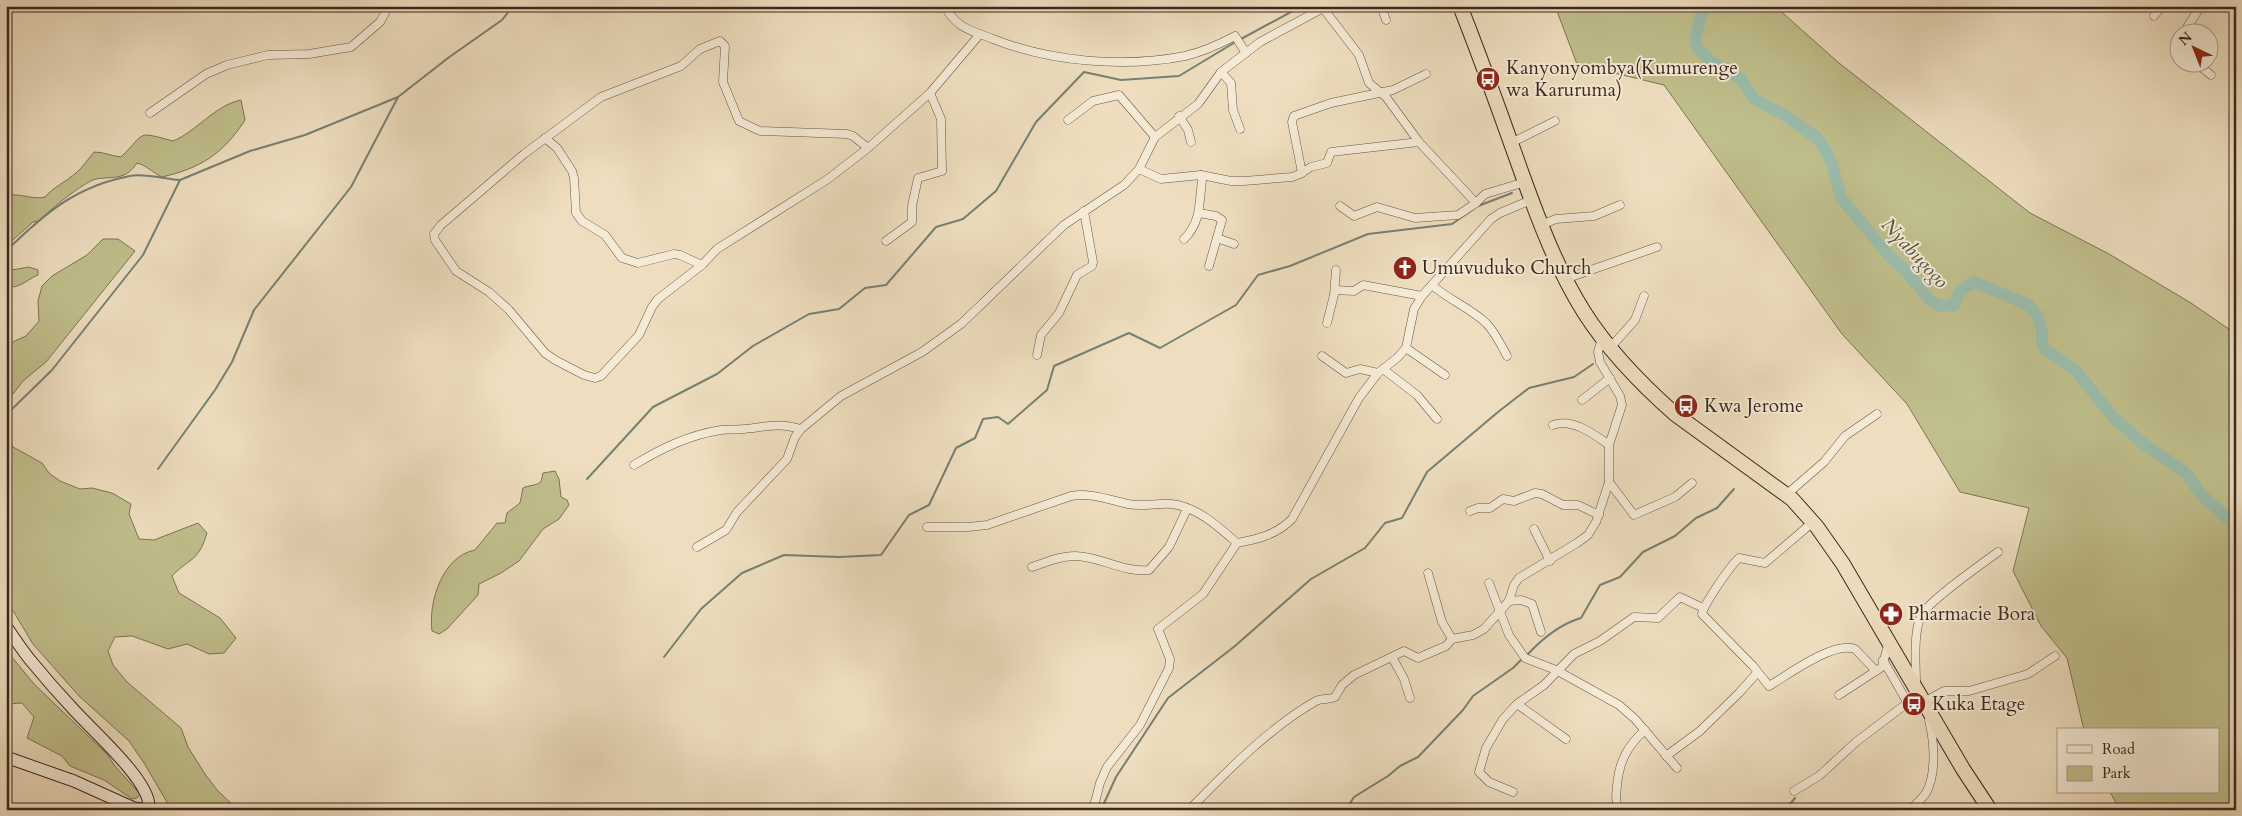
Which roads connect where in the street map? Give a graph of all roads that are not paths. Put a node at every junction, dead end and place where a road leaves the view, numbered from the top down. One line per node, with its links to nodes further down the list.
1 (389, 6): 21 (street)
2 (912, 6): 3 (street)
3 (934, 6)
4 (945, 6): 13 (street)
5 (1381, 6): 11 (street)
6 (1460, 6): 30 (highway)
7 (2162, 6): 10 (street)
8 (2201, 6): 12 (street)
9 (1325, 7): 14 (street); 19 (street)
10 (2154, 16)
11 (1386, 20)
12 (2191, 22)
13 (980, 34): 14 (street); 20 (street)
14 (1246, 52): 15 (street)
15 (1221, 72): 22 (street); 25 (street)
16 (2207, 72): 18 (street)
17 (1426, 74): 19 (street)
18 (2211, 75)
19 (1379, 92): 29 (street); 33 (street)
20 (930, 93): 31 (street); 45 (street)
21 (150, 113)
22 (1179, 116): 26 (street); 28 (street)
23 (1068, 120): 26 (street)
24 (1554, 121): 30 (street)
25 (1240, 129)
26 (1155, 137): 32 (street)
27 (544, 138): 31 (street); 48 (street); 48 (street)
28 (1191, 142)
29 (1419, 142): 33 (street); 37 (street)
30 (1511, 143): 35 (highway)
31 (868, 148): 48 (street)
32 (1139, 169): 34 (street); 40 (street)
33 (1302, 173): 34 (street)
34 (1201, 175): 41 (street)
35 (1525, 182): 36 (highway); 37 (street)
36 (1532, 200): 42 (highway); 52 (street)
37 (1476, 203): 39 (street)
38 (1620, 205): 42 (street)
39 (1340, 206)
40 (1084, 211): 59 (street); 69 (street)
41 (1199, 213): 43 (street); 44 (street)
42 (1541, 225): 51 (highway)
43 (1218, 238): 46 (street); 49 (street)
44 (1184, 239)
45 (886, 241)
46 (1234, 244)
47 (1657, 247): 51 (street)
48 (702, 265)
49 (1209, 266)
50 (1336, 270): 53 (street)
51 (1565, 278): 57 (highway)
52 (1432, 285): 54 (street); 61 (street)
53 (1334, 290): 54 (street); 56 (street)
54 (1422, 296): 58 (street)
55 (1644, 296): 57 (street)
56 (1327, 323)
57 (1606, 343): 64 (street); 74 (highway)
58 (1406, 348): 62 (street); 63 (street)
59 (1037, 354)
60 (1322, 356): 62 (street)
61 (1507, 356)
62 (1380, 371): 67 (street); 81 (street)
63 (1445, 375)
64 (1610, 378): 65 (street); 70 (street)
65 (1582, 400)
66 (1877, 414): 74 (street)
67 (1437, 419)
68 (1553, 425): 70 (street)
69 (801, 429): 71 (street); 82 (street)
70 (1609, 445): 72 (street)
71 (634, 465)
72 (1609, 482): 73 (street); 77 (street)
73 (1692, 484)
74 (1786, 495): 78 (highway)
75 (1187, 509): 79 (street); 81 (street); 85 (street)
76 (1470, 511): 77 (street)
77 (1599, 515): 84 (street)
78 (1814, 522): 89 (street); 94 (highway)
79 (927, 527)
80 (1534, 530): 84 (street)
81 (1237, 543): 114 (street)
82 (697, 547)
83 (1998, 552): 101 (street)
84 (1550, 561): 88 (street)
85 (1032, 567)
86 (1428, 573): 93 (street)
87 (1489, 583): 90 (street)
88 (1509, 601): 90 (street); 92 (street)
89 (1703, 608): 98 (street); 100 (street)
90 (1500, 611): 93 (street); 98 (street)
91 (6, 626): 113 (main road)
92 (1541, 632)
93 (1452, 639): 96 (street)
94 (1889, 642): 97 (street); 101 (highway)
95 (2055, 656): 104 (street)
96 (1392, 657): 103 (street); 115 (street)
97 (1883, 660): 99 (street); 112 (street)
98 (1556, 670): 105 (street); 106 (street)
99 (1876, 671): 100 (street); 102 (street)
100 (1757, 673): 108 (street)
101 (1916, 689): 104 (highway)
102 (1839, 695)
103 (1410, 698)
104 (1924, 702): 119 (street); 120 (highway)
105 (1518, 704): 107 (street); 111 (street)
106 (1645, 730): 108 (street); 116 (street)
107 (1566, 739)
108 (1666, 756): 110 (street)
109 (6, 757): 113 (main road)
110 (1677, 768)
111 (1513, 792)
112 (1794, 792)
113 (149, 808)
114 (1093, 810)
115 (1189, 810)
116 (1619, 810)
117 (1648, 810): 118 (street)
118 (1658, 810)
119 (1910, 810)
120 (1990, 810)

